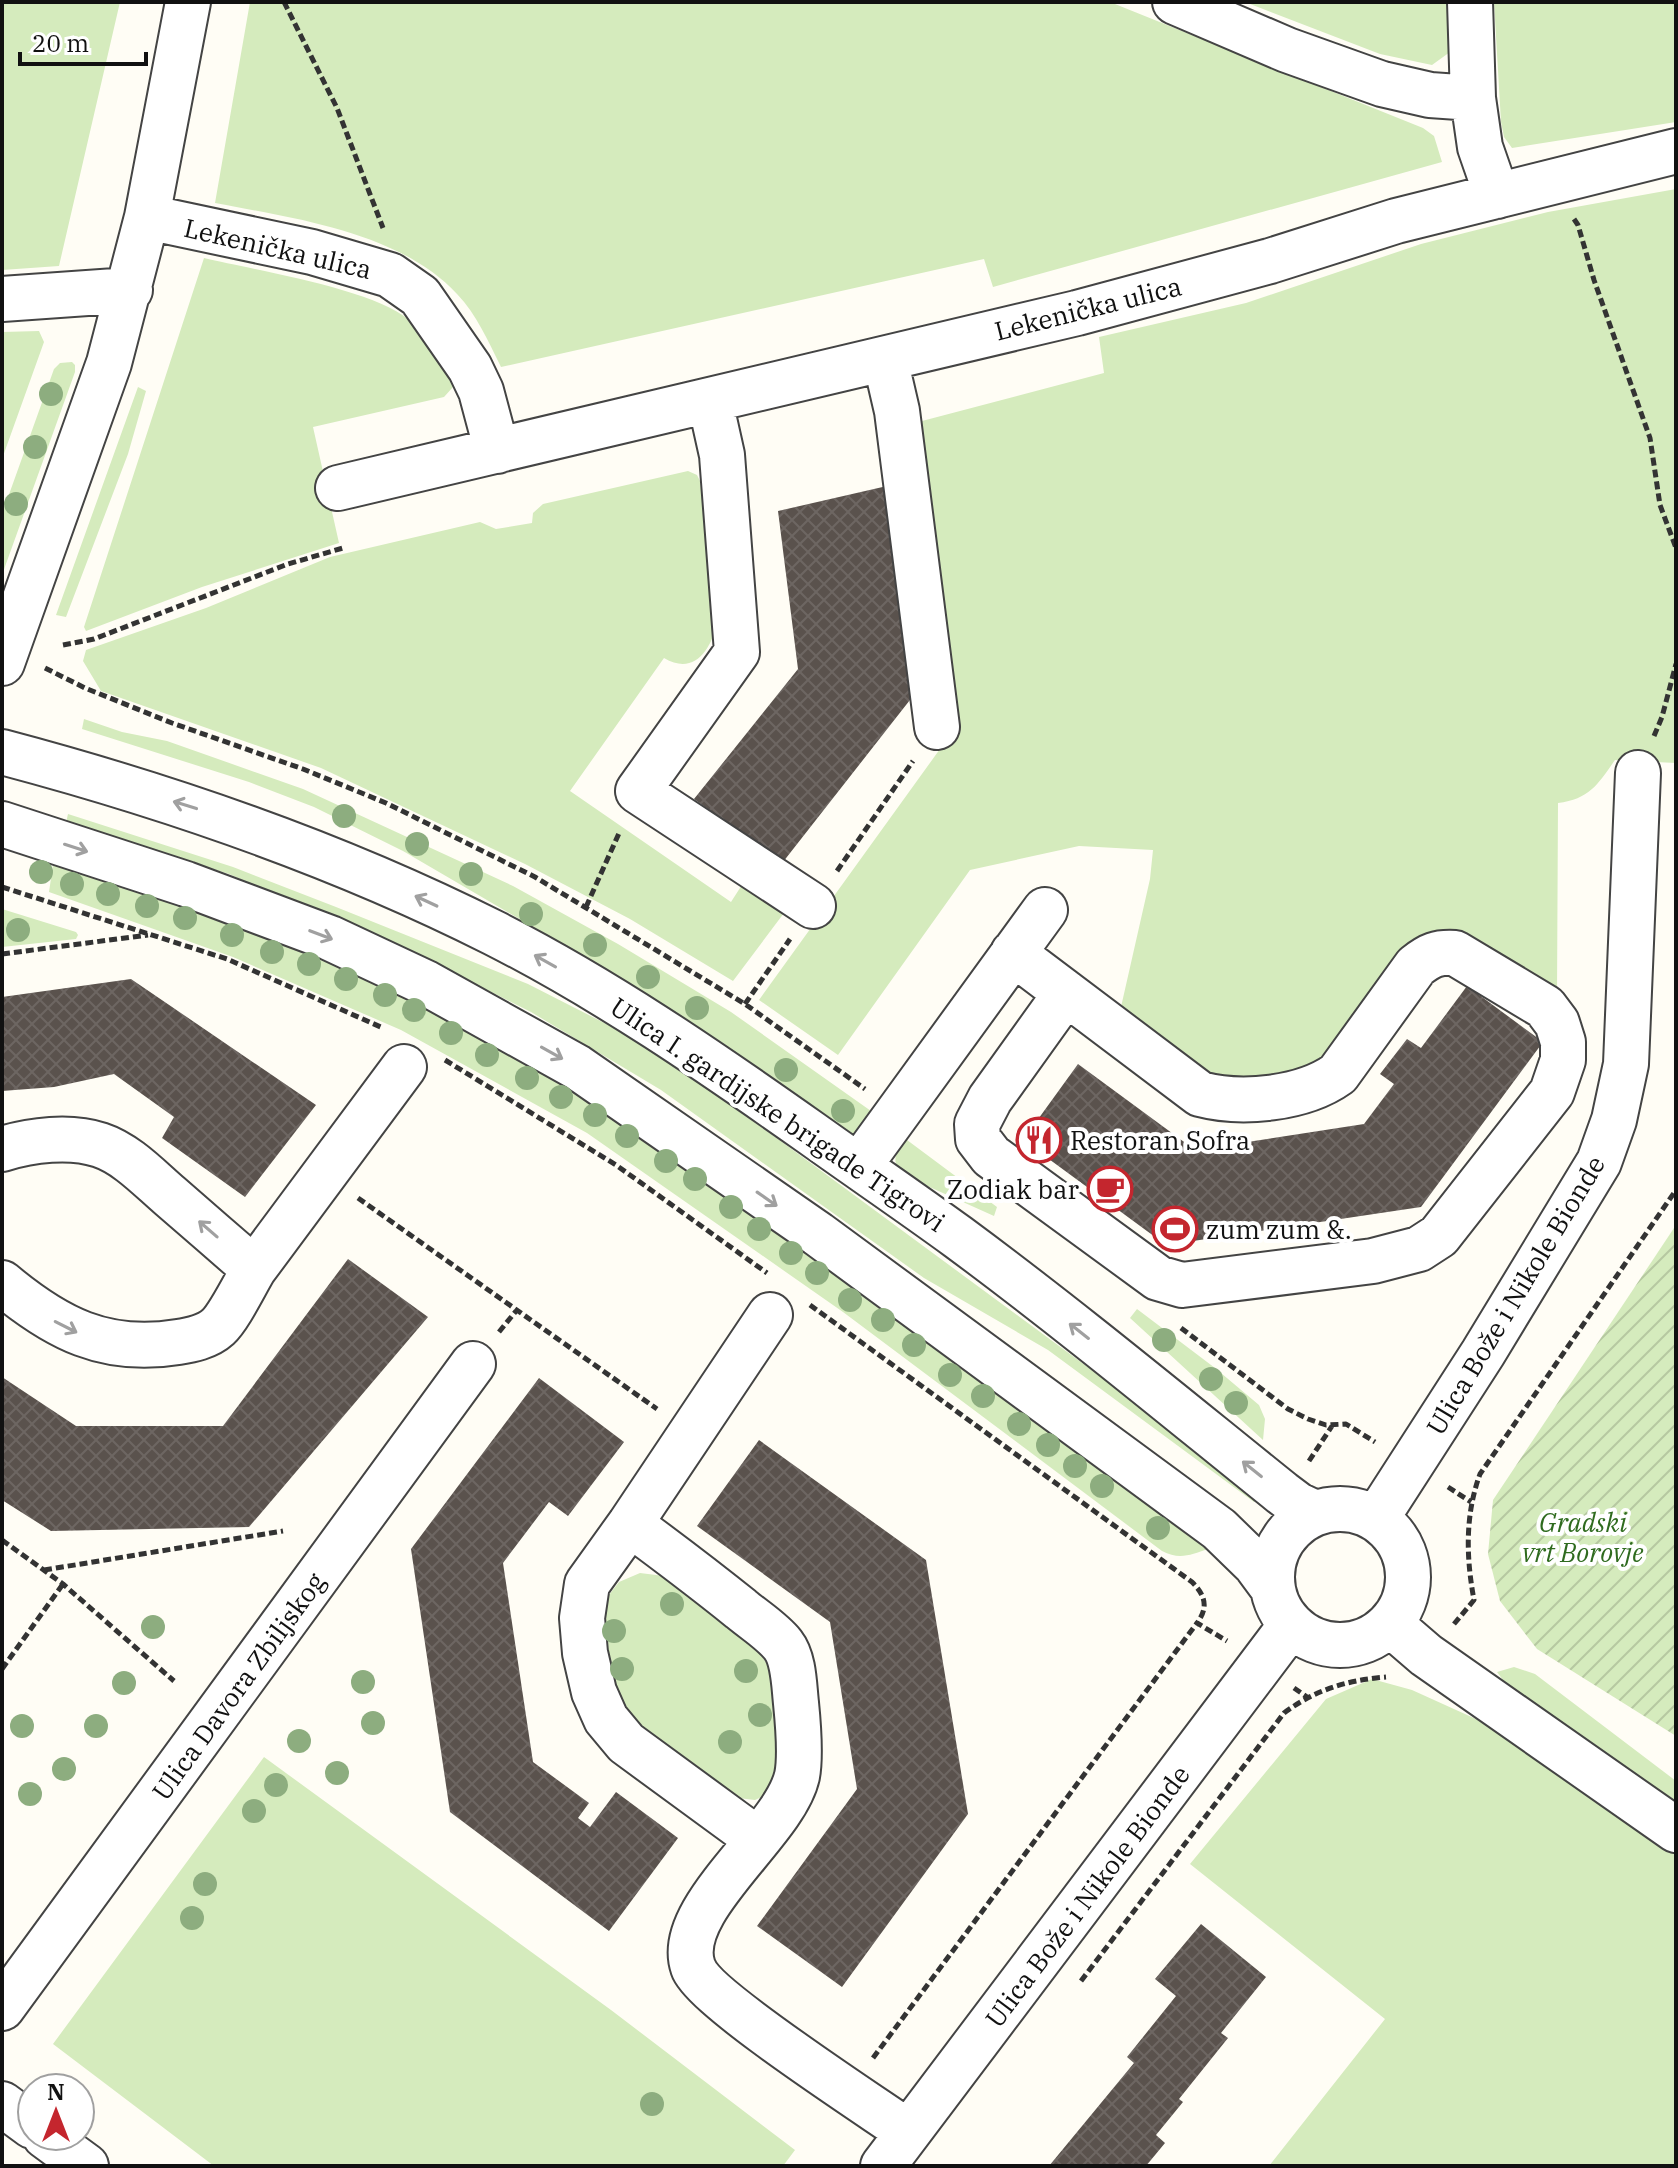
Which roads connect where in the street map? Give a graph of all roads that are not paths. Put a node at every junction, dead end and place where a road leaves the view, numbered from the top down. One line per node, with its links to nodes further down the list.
1 (188, 2): 7 (street)
2 (1175, 2): 4 (street)
3 (1470, 2): 4 (street)
4 (1473, 98): 6 (street)
5 (1676, 151): 6 (street, Lekenička ulica)
6 (1497, 196): 10 (street, Lekenička ulica)
7 (147, 217): 8 (street); 12 (street, Lekenička ulica)
8 (130, 290): 9 (street); 14 (street)
9 (2, 299)
10 (885, 359): 11 (street, Lekenička ulica); 15 (street)
11 (710, 401): 12 (street, Lekenička ulica); 19 (street)
12 (497, 451): 13 (street, Lekenička ulica)
13 (338, 488)
14 (2, 663)
15 (937, 727)
16 (2, 752): 27 (street, Ulica I. gardijske brigade Tigrovi, one-way to 16)
17 (1638, 773): 25 (street, Ulica Bože i Nikole Bionde)
18 (2, 824): 35 (street, one-way to 35)
19 (813, 906)
20 (1045, 910): 21 (street)
21 (1013, 953): 22 (street); 27 (street)
22 (1066, 993): 24 (street); 24 (street)
23 (413, 1053): 28 (street)
24 (1552, 1092): 25 (street)
25 (1611, 1128): 33 (street, Ulica Bože i Nikole Bionde)
26 (2, 1149): 28 (street, one-way to 26)
27 (859, 1166): 32 (street, Ulica I. gardijske brigade Tigrovi, one-way to 27)
28 (254, 1269): 29 (street, one-way to 28)
29 (2, 1283)
30 (781, 1297): 34 (street)
31 (473, 1364): 39 (street, Ulica Davora Zbiljskog)
32 (1315, 1513): 33 (street); 35 (street)
33 (1376, 1519): 36 (street)
34 (630, 1524): 38 (street); 38 (street)
35 (1281, 1606): 36 (street); 40 (street, Ulica Bože i Nikole Bionde)
36 (1390, 1624): 37 (street)
37 (1676, 1830)
38 (757, 1839): 40 (street)
39 (2, 2008)
40 (895, 2149)
41 (67, 2152): 42 (street)
42 (86, 2166)

